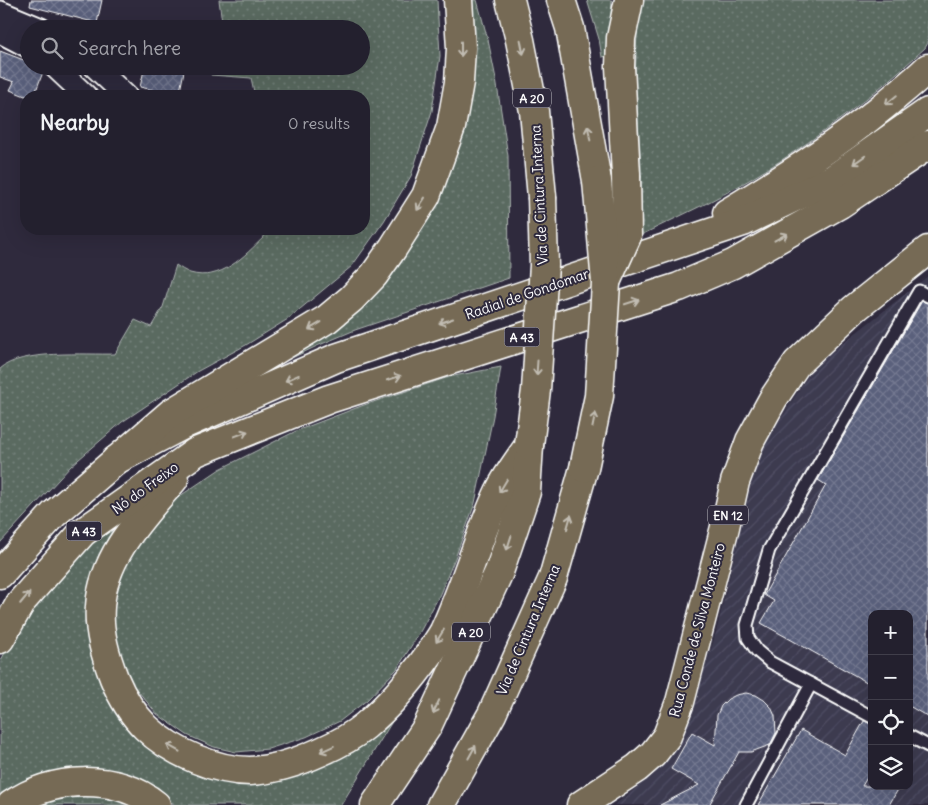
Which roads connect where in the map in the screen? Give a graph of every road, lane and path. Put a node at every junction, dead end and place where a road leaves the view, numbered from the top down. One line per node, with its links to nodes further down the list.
1 (458, 0): 22 (main road, one-way to 22)
2 (510, 0): 20 (main road, Via de Cintura Interna / A 20, one-way to 20, bridge)
3 (561, 0): 18 (main road, Via de Cintura Interna, one-way to 3, bridge)
4 (629, 0): 18 (main road, bridge)
5 (0, 12): 6 (street)
6 (20, 20)
7 (0, 32): 8 (street)
8 (20, 42)
9 (928, 68): 16 (main road, one-way to 16)
10 (64, 75): 12 (street)
11 (104, 75): 13 (street)
12 (80, 90)
13 (120, 90)
14 (928, 112): 16 (main road, Radial de Gondomar / A 43, one-way to 16)
15 (928, 145): 21 (main road, A 43, one-way to 15)
16 (674, 244): 22 (main road, Radial de Gondomar / A 43, one-way to 22)
17 (928, 250): 33 (main road, Rua Conde de Silva Monteiro / EN 12)
18 (606, 283): 29 (main road, Via de Cintura Interna, one-way to 18, bridge)
19 (928, 296): 25 (lane)
20 (529, 445): 21 (main road, one-way to 21); 32 (main road, Via de Cintura Interna / A 20, one-way to 32)
21 (196, 452): 24 (main road, Nó do Freixo / A 43, one-way to 21)
22 (116, 460): 23 (main road, A 43)
23 (0, 574)
24 (0, 639)
25 (811, 684): 26 (lane); 34 (lane)
26 (868, 714)
27 (913, 738): 28 (lane)
28 (928, 746)
29 (445, 801)
30 (11, 805): 31 (main road)
31 (156, 805)
32 (375, 805)
33 (580, 805)
34 (746, 805)

